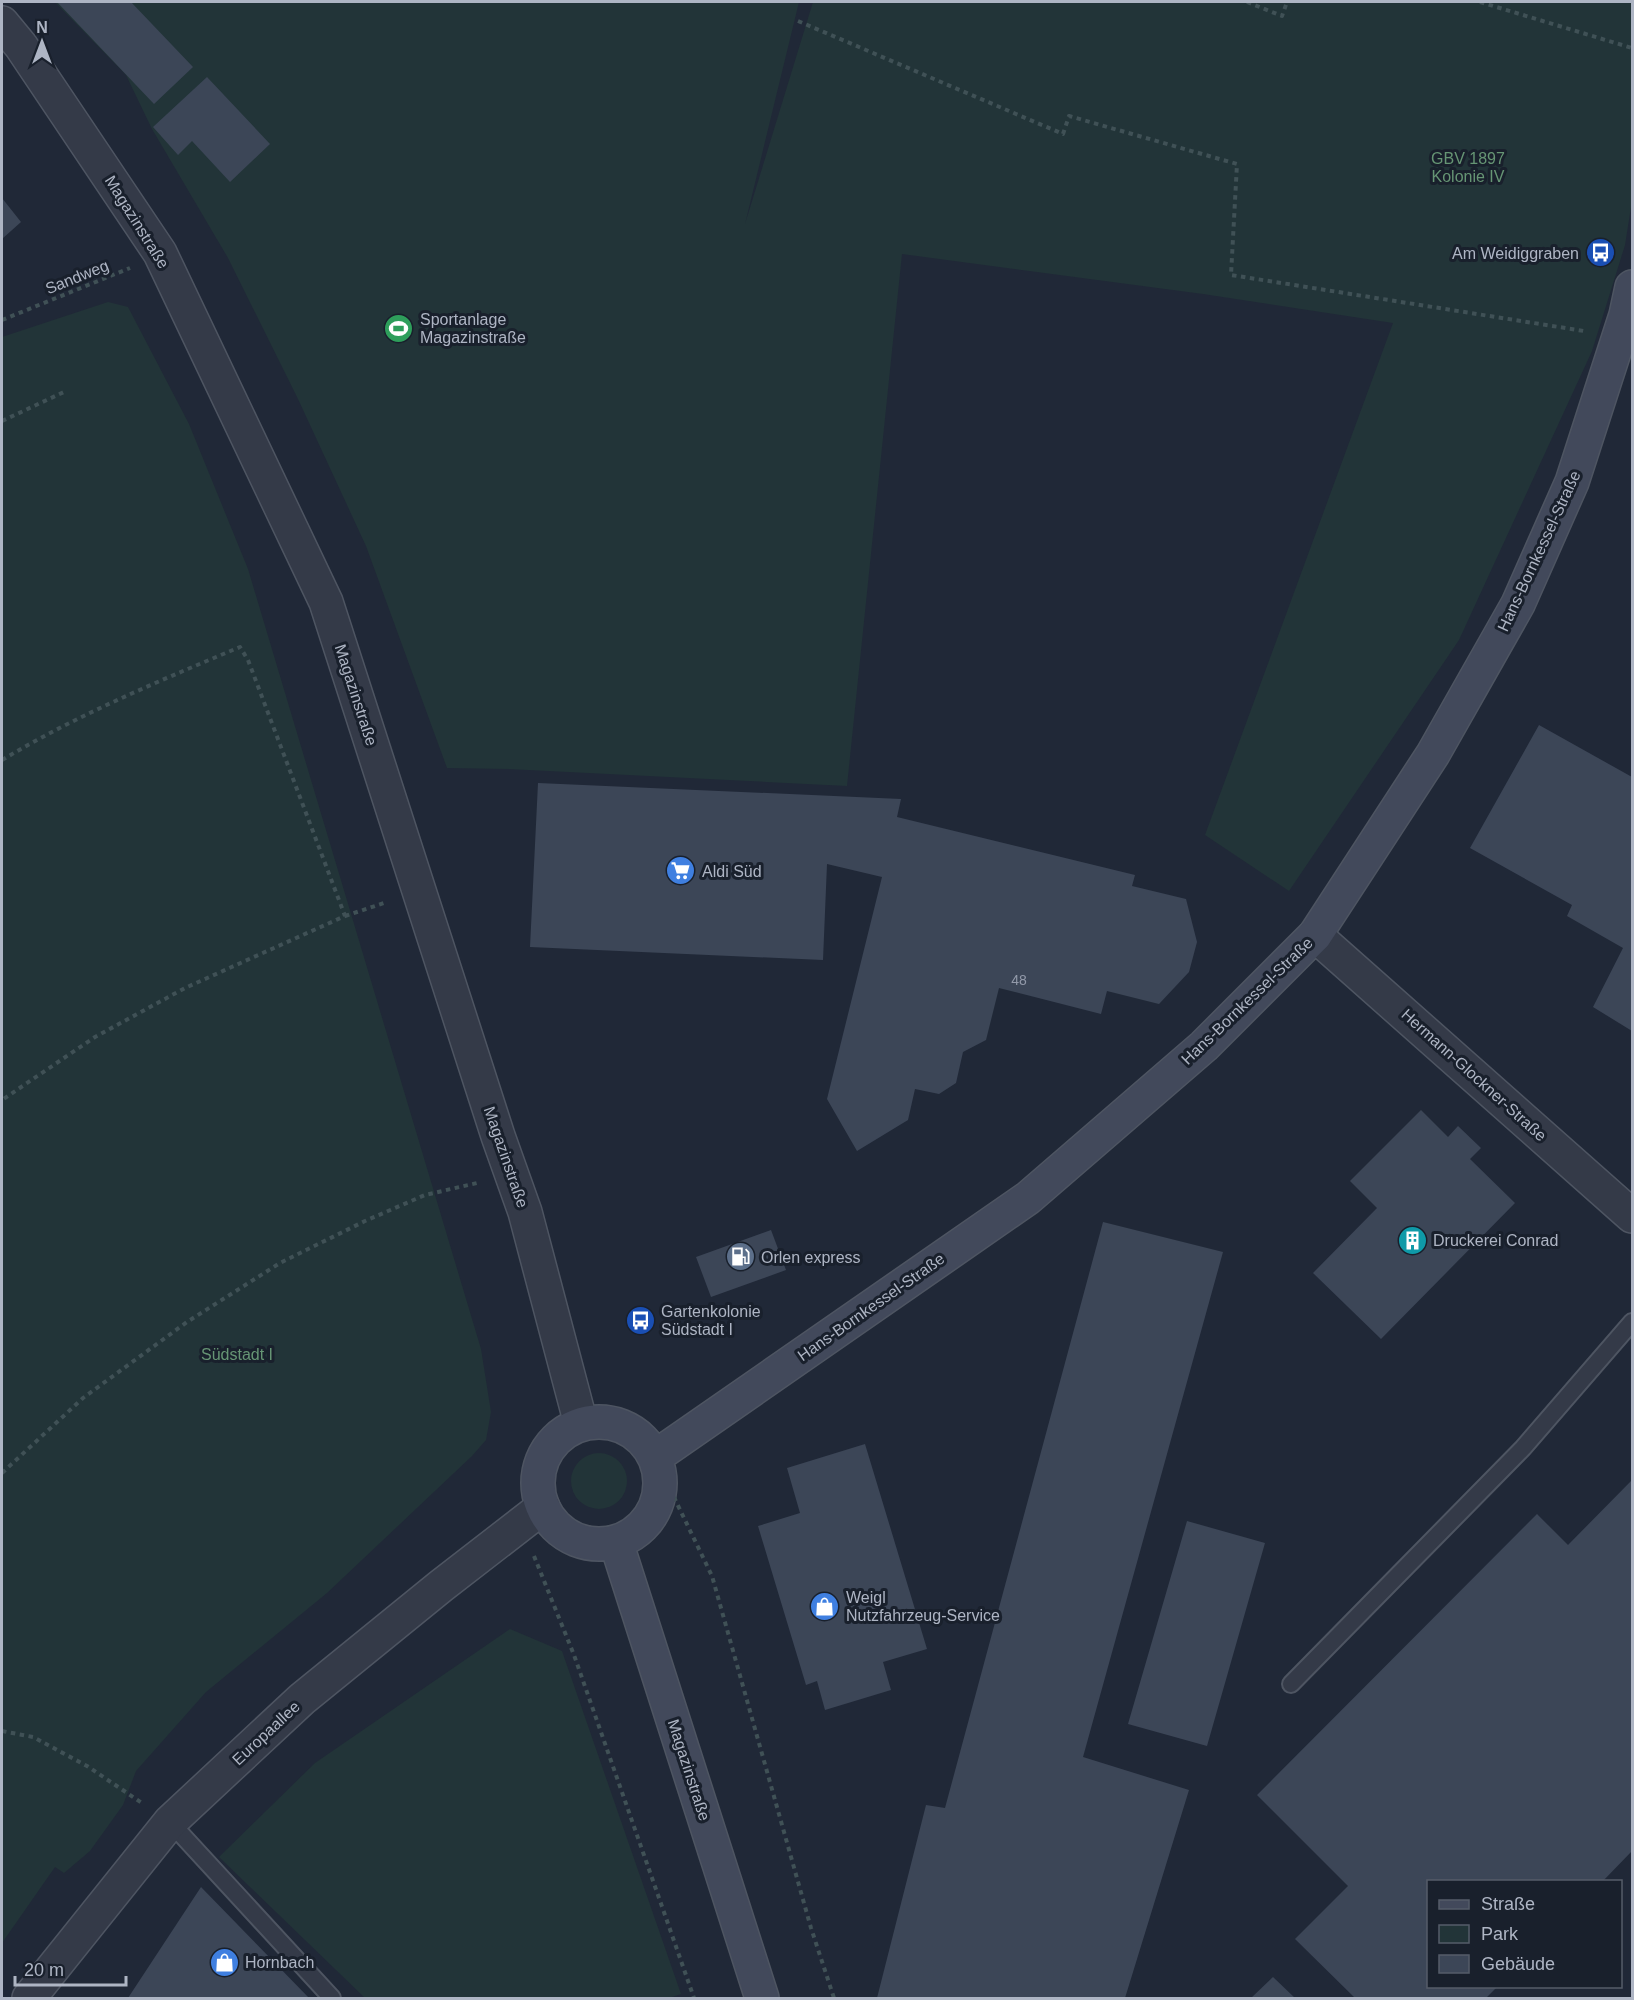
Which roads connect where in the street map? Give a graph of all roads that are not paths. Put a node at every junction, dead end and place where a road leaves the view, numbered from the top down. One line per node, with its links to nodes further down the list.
1 (2, 23): 6 (street, Magazinstraße)
2 (1627, 314): 3 (street, Hans-Bornkessel-Straße)
3 (1315, 935): 4 (street, Hermann-Glockner-Straße); 7 (street, Hans-Bornkessel-Straße)
4 (1632, 1216)
5 (1632, 1322): 10 (lane)
6 (581, 1424): 7 (street); 8 (street)
7 (655, 1457): 9 (street)
8 (532, 1515): 9 (street); 11 (street, Europaallee)
9 (616, 1542): 14 (street, Magazinstraße)
10 (1291, 1684)
11 (170, 1822): 12 (street, Europaallee); 13 (lane)
12 (29, 1998)
13 (332, 1998)
14 (762, 1998)

